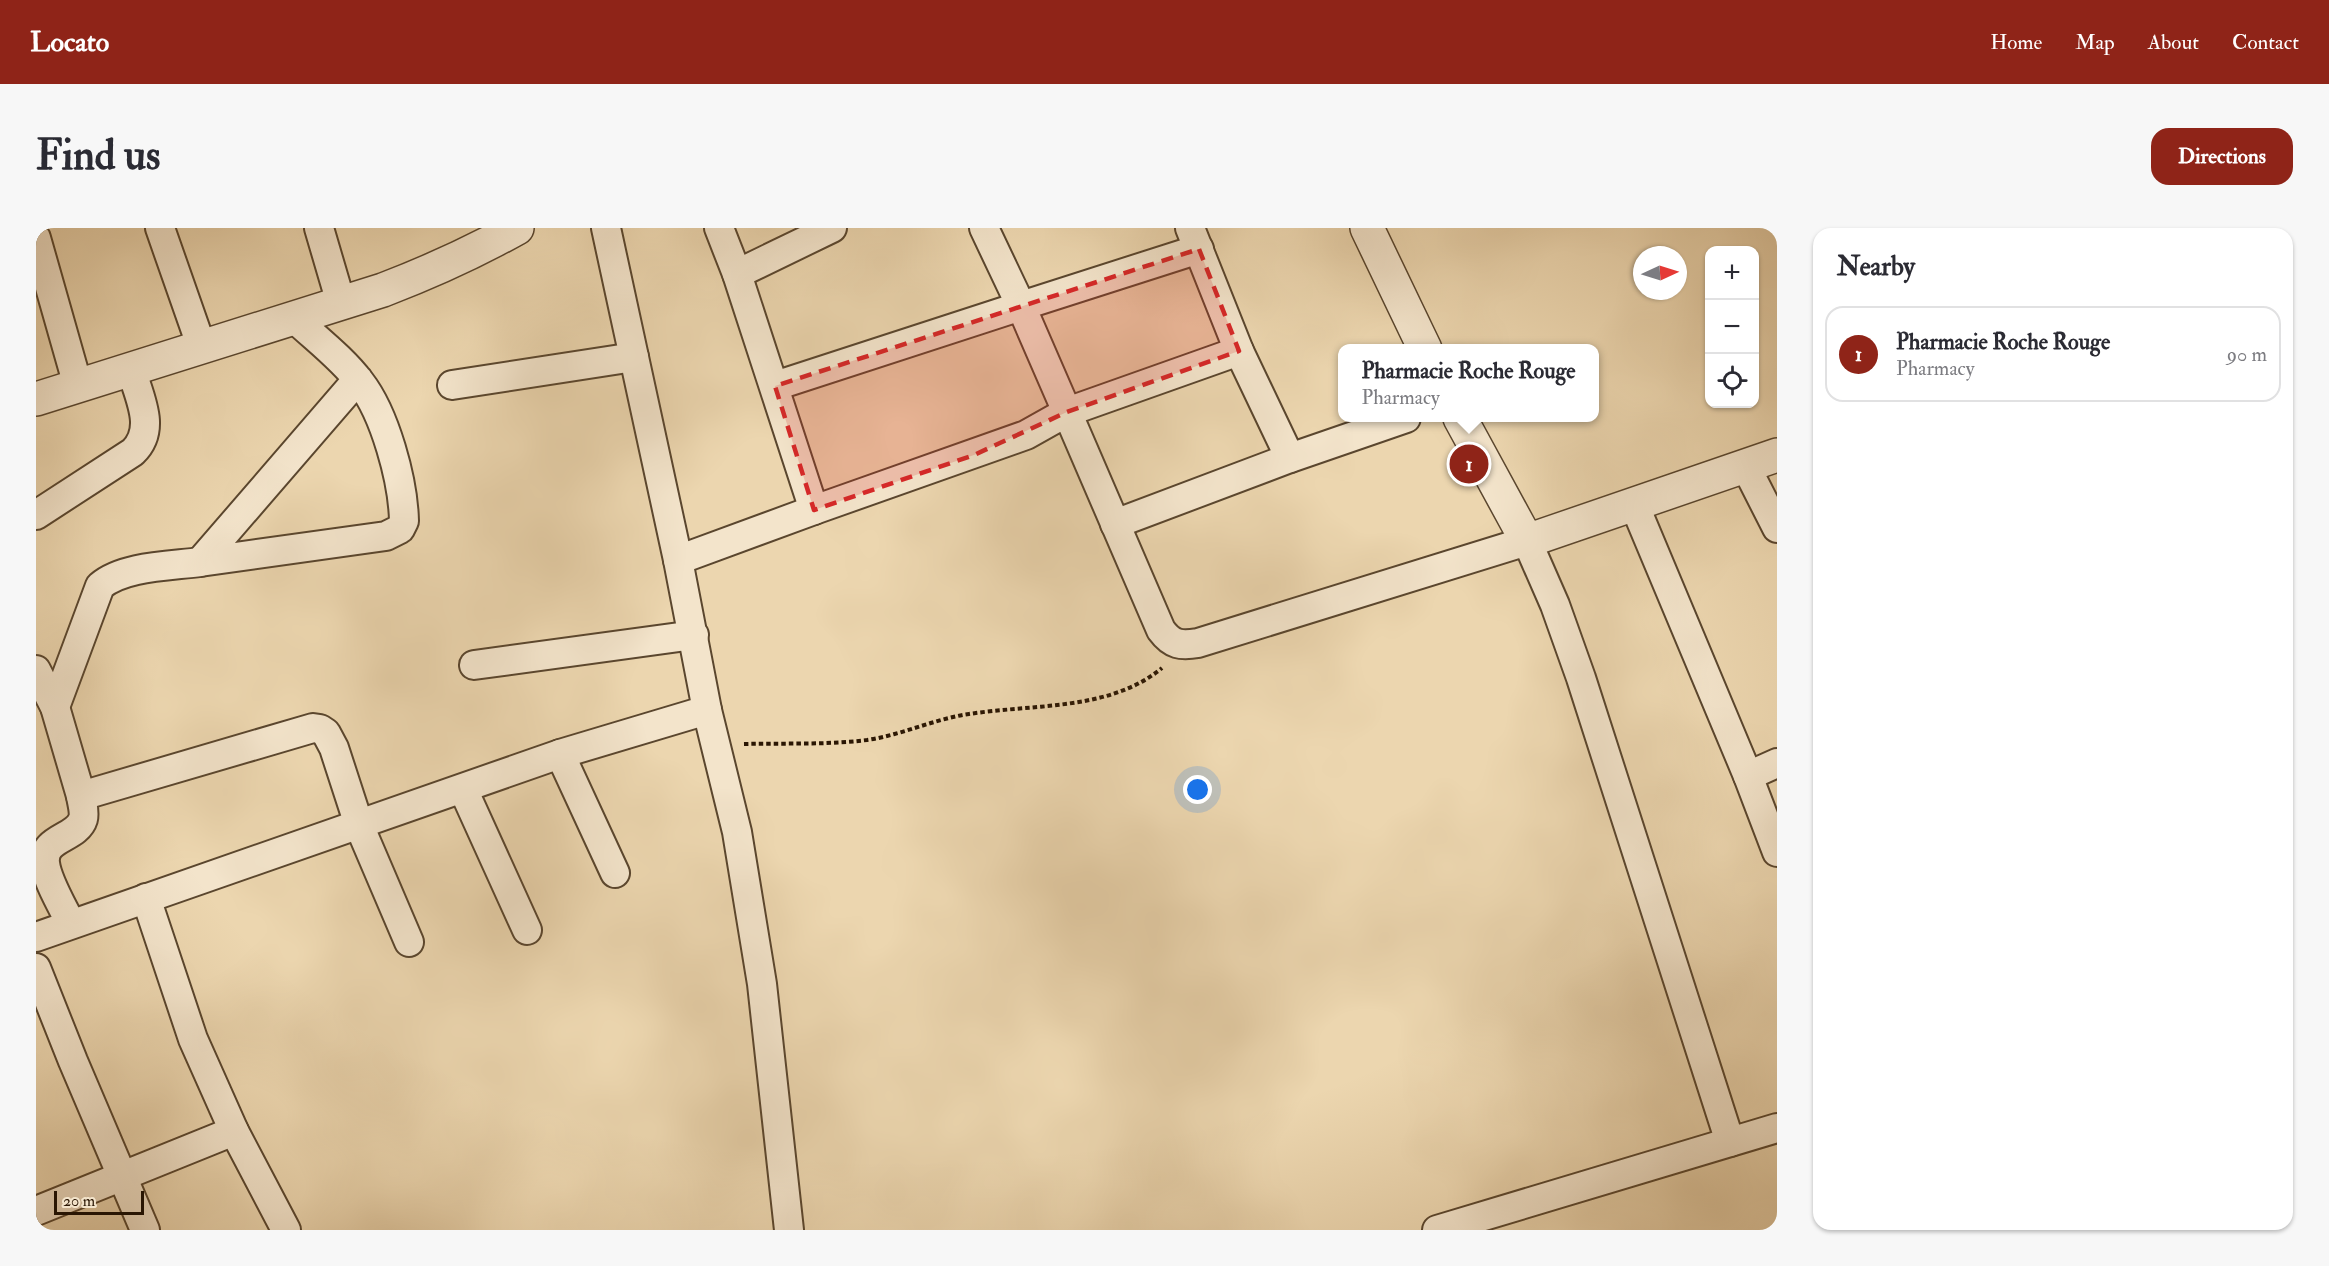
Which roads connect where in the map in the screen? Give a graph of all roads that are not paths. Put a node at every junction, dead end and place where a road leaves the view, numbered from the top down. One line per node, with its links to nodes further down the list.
1 (160, 228): 16 (street)
2 (319, 228): 12 (street)
3 (518, 228): 12 (street)
4 (606, 228): 18 (street)
5 (719, 228): 11 (street)
6 (832, 228): 11 (street)
7 (984, 228): 13 (street)
8 (1367, 228): 15 (street)
9 (36, 238): 22 (street)
10 (1195, 238): 13 (street); 17 (street)
11 (737, 274): 23 (street)
12 (341, 303): 14 (street)
13 (1021, 306): 23 (street); 25 (street)
14 (294, 318): 16 (street); 20 (street)
15 (1423, 344)
16 (202, 348): 19 (street)
17 (1239, 351): 25 (street); 29 (street)
18 (634, 357): 21 (street); 37 (street)
19 (131, 369): 22 (street); 33 (street)
20 (358, 379): 38 (street); 38 (street)
21 (452, 385)
22 (78, 386): 24 (street)
23 (775, 386): 32 (street)
24 (36, 399)
25 (1067, 412): 32 (street); 34 (street)
26 (1392, 422): 29 (street)
27 (1463, 422): 36 (street)
28 (1777, 455): 30 (street)
29 (1290, 458): 34 (street)
30 (1745, 465): 31 (street); 35 (street)
31 (1634, 504): 36 (street); 46 (street)
32 (814, 510): 37 (street)
33 (36, 515)
34 (1115, 524): 36 (street)
35 (1777, 528)
36 (1527, 541): 60 (street)
37 (678, 560): 39 (street)
38 (200, 562): 42 (street)
39 (694, 635): 40 (street); 43 (street)
40 (474, 665)
41 (36, 670): 42 (street)
42 (55, 706): 48 (street)
43 (707, 710): 44 (street); 65 (street)
44 (560, 754): 47 (street); 51 (street)
45 (1777, 763): 46 (street)
46 (1748, 776): 50 (street)
47 (463, 789): 49 (street); 54 (street)
48 (81, 796): 49 (street); 53 (street)
49 (359, 825): 52 (street); 56 (street)
50 (1777, 852)
51 (615, 873)
52 (146, 898): 53 (street); 59 (street)
53 (71, 924): 55 (street)
54 (527, 930)
55 (36, 936)
56 (409, 942)
57 (36, 968): 61 (street)
58 (1777, 1128): 60 (street)
59 (234, 1131): 61 (street); 64 (street)
60 (1730, 1142): 66 (street)
61 (123, 1177): 62 (street); 63 (street)
62 (36, 1211)
63 (146, 1230)
64 (286, 1230)
65 (789, 1230)
66 (1437, 1230)

